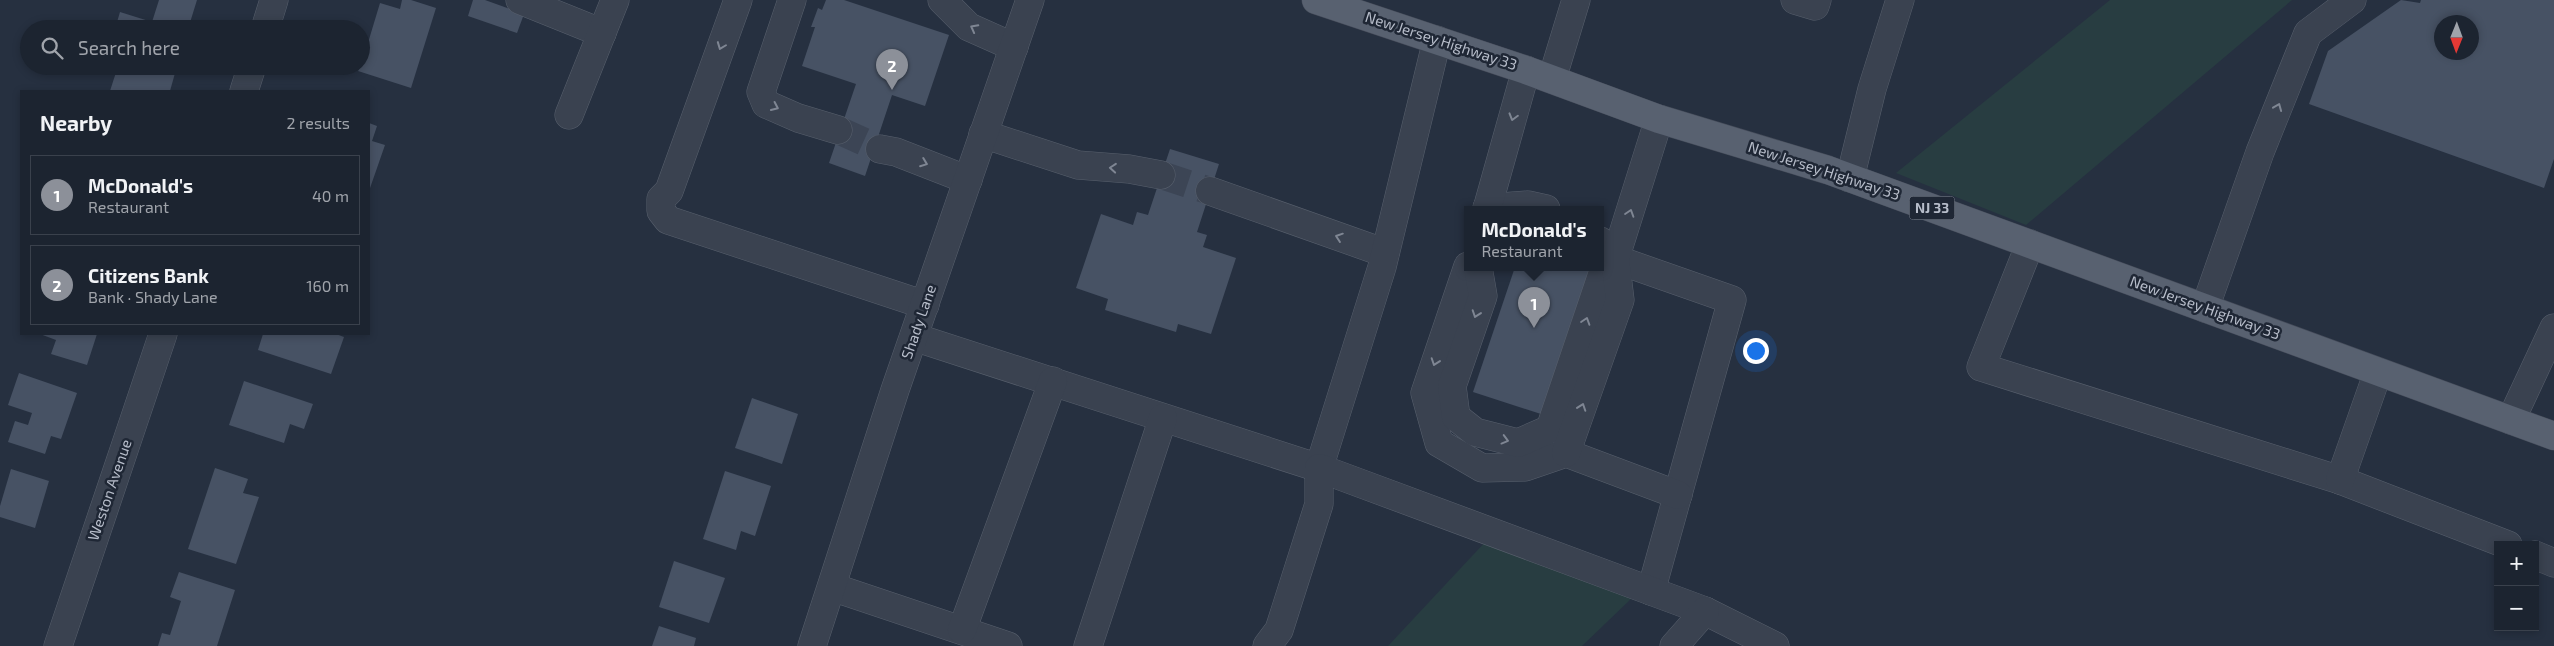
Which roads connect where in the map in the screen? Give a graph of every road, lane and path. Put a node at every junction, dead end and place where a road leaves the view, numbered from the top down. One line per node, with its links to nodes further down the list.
1 (274, 0): 14 (street)
2 (520, 0): 15 (street)
3 (615, 0): 15 (street)
4 (738, 0): 41 (street, one-way to 41)
5 (792, 0): 24 (street, one-way to 24)
6 (942, 0): 17 (street, one-way to 6)
7 (1030, 0): 17 (street, Shady Lane)
8 (1316, 0): 16 (main road, New Jersey Highway 33 / NJ 33)
9 (1576, 0): 20 (street)
10 (1795, 0): 11 (street)
11 (1816, 0)
12 (1900, 0): 28 (street)
13 (2352, 0): 42 (street, one-way to 13)
14 (268, 20)
15 (602, 33): 22 (street)
16 (1437, 40): 18 (main road, New Jersey Highway 33 / NJ 33); 36 (street)
17 (1014, 47): 25 (street, Shady Lane)
18 (1526, 70): 20 (main road, New Jersey Highway 33 / NJ 33); 31 (street, one-way to 31)
19 (249, 75): 21 (street)
20 (1552, 79): 23 (main road, New Jersey Highway 33 / NJ 33)
21 (244, 90)
22 (569, 115)
23 (1659, 119): 28 (main road, New Jersey Highway 33 / NJ 33); 35 (street, one-way to 23)
24 (838, 130)
25 (984, 134): 27 (street, one-way to 25); 29 (street, Shady Lane)
26 (880, 149): 29 (street, one-way to 29)
27 (1161, 175)
28 (1850, 178): 34 (main road, New Jersey Highway 33 / NJ 33)
29 (968, 180): 41 (street, Shady Lane)
30 (1210, 192): 36 (street, one-way to 30)
31 (1488, 206)
32 (1518, 206): 33 (street)
33 (1532, 206)
34 (2030, 244): 42 (main road, New Jersey Highway 33 / NJ 33); 53 (street)
35 (1608, 250): 37 (street, one-way to 35); 51 (street, one-way to 35); 54 (street)
36 (1385, 253): 52 (street)
37 (1604, 265)
38 (1466, 271): 51 (street, one-way to 51)
39 (1479, 271): 40 (street, one-way to 40)
40 (1602, 271)
41 (925, 305): 45 (street, Shady Lane)
42 (2205, 308): 46 (main road, New Jersey Highway 33 / NJ 33)
43 (2554, 328): 49 (street)
44 (162, 335): 62 (street, Weston Avenue)
45 (914, 337): 47 (street); 58 (street, Shady Lane)
46 (2378, 372): 49 (main road, New Jersey Highway 33 / NJ 33); 53 (street)
47 (1053, 382): 48 (street); 61 (street)
48 (1163, 418): 52 (street); 65 (street)
49 (2511, 420): 50 (main road, New Jersey Highway 33 / NJ 33)
50 (2554, 436)
51 (1566, 454): 54 (street)
52 (1319, 468): 59 (street); 66 (street)
53 (2340, 480): 55 (street)
54 (1678, 495): 59 (street)
55 (2498, 541)
56 (2539, 557): 57 (street)
57 (2554, 563)
58 (832, 587): 61 (street); 63 (street, Shady Lane)
59 (1651, 592): 60 (street)
60 (1705, 611): 67 (street); 68 (street)
61 (962, 630): 64 (street)
62 (58, 646)
63 (812, 646)
64 (1008, 646)
65 (1088, 646)
66 (1267, 646)
67 (1674, 646)
68 (1776, 646)

